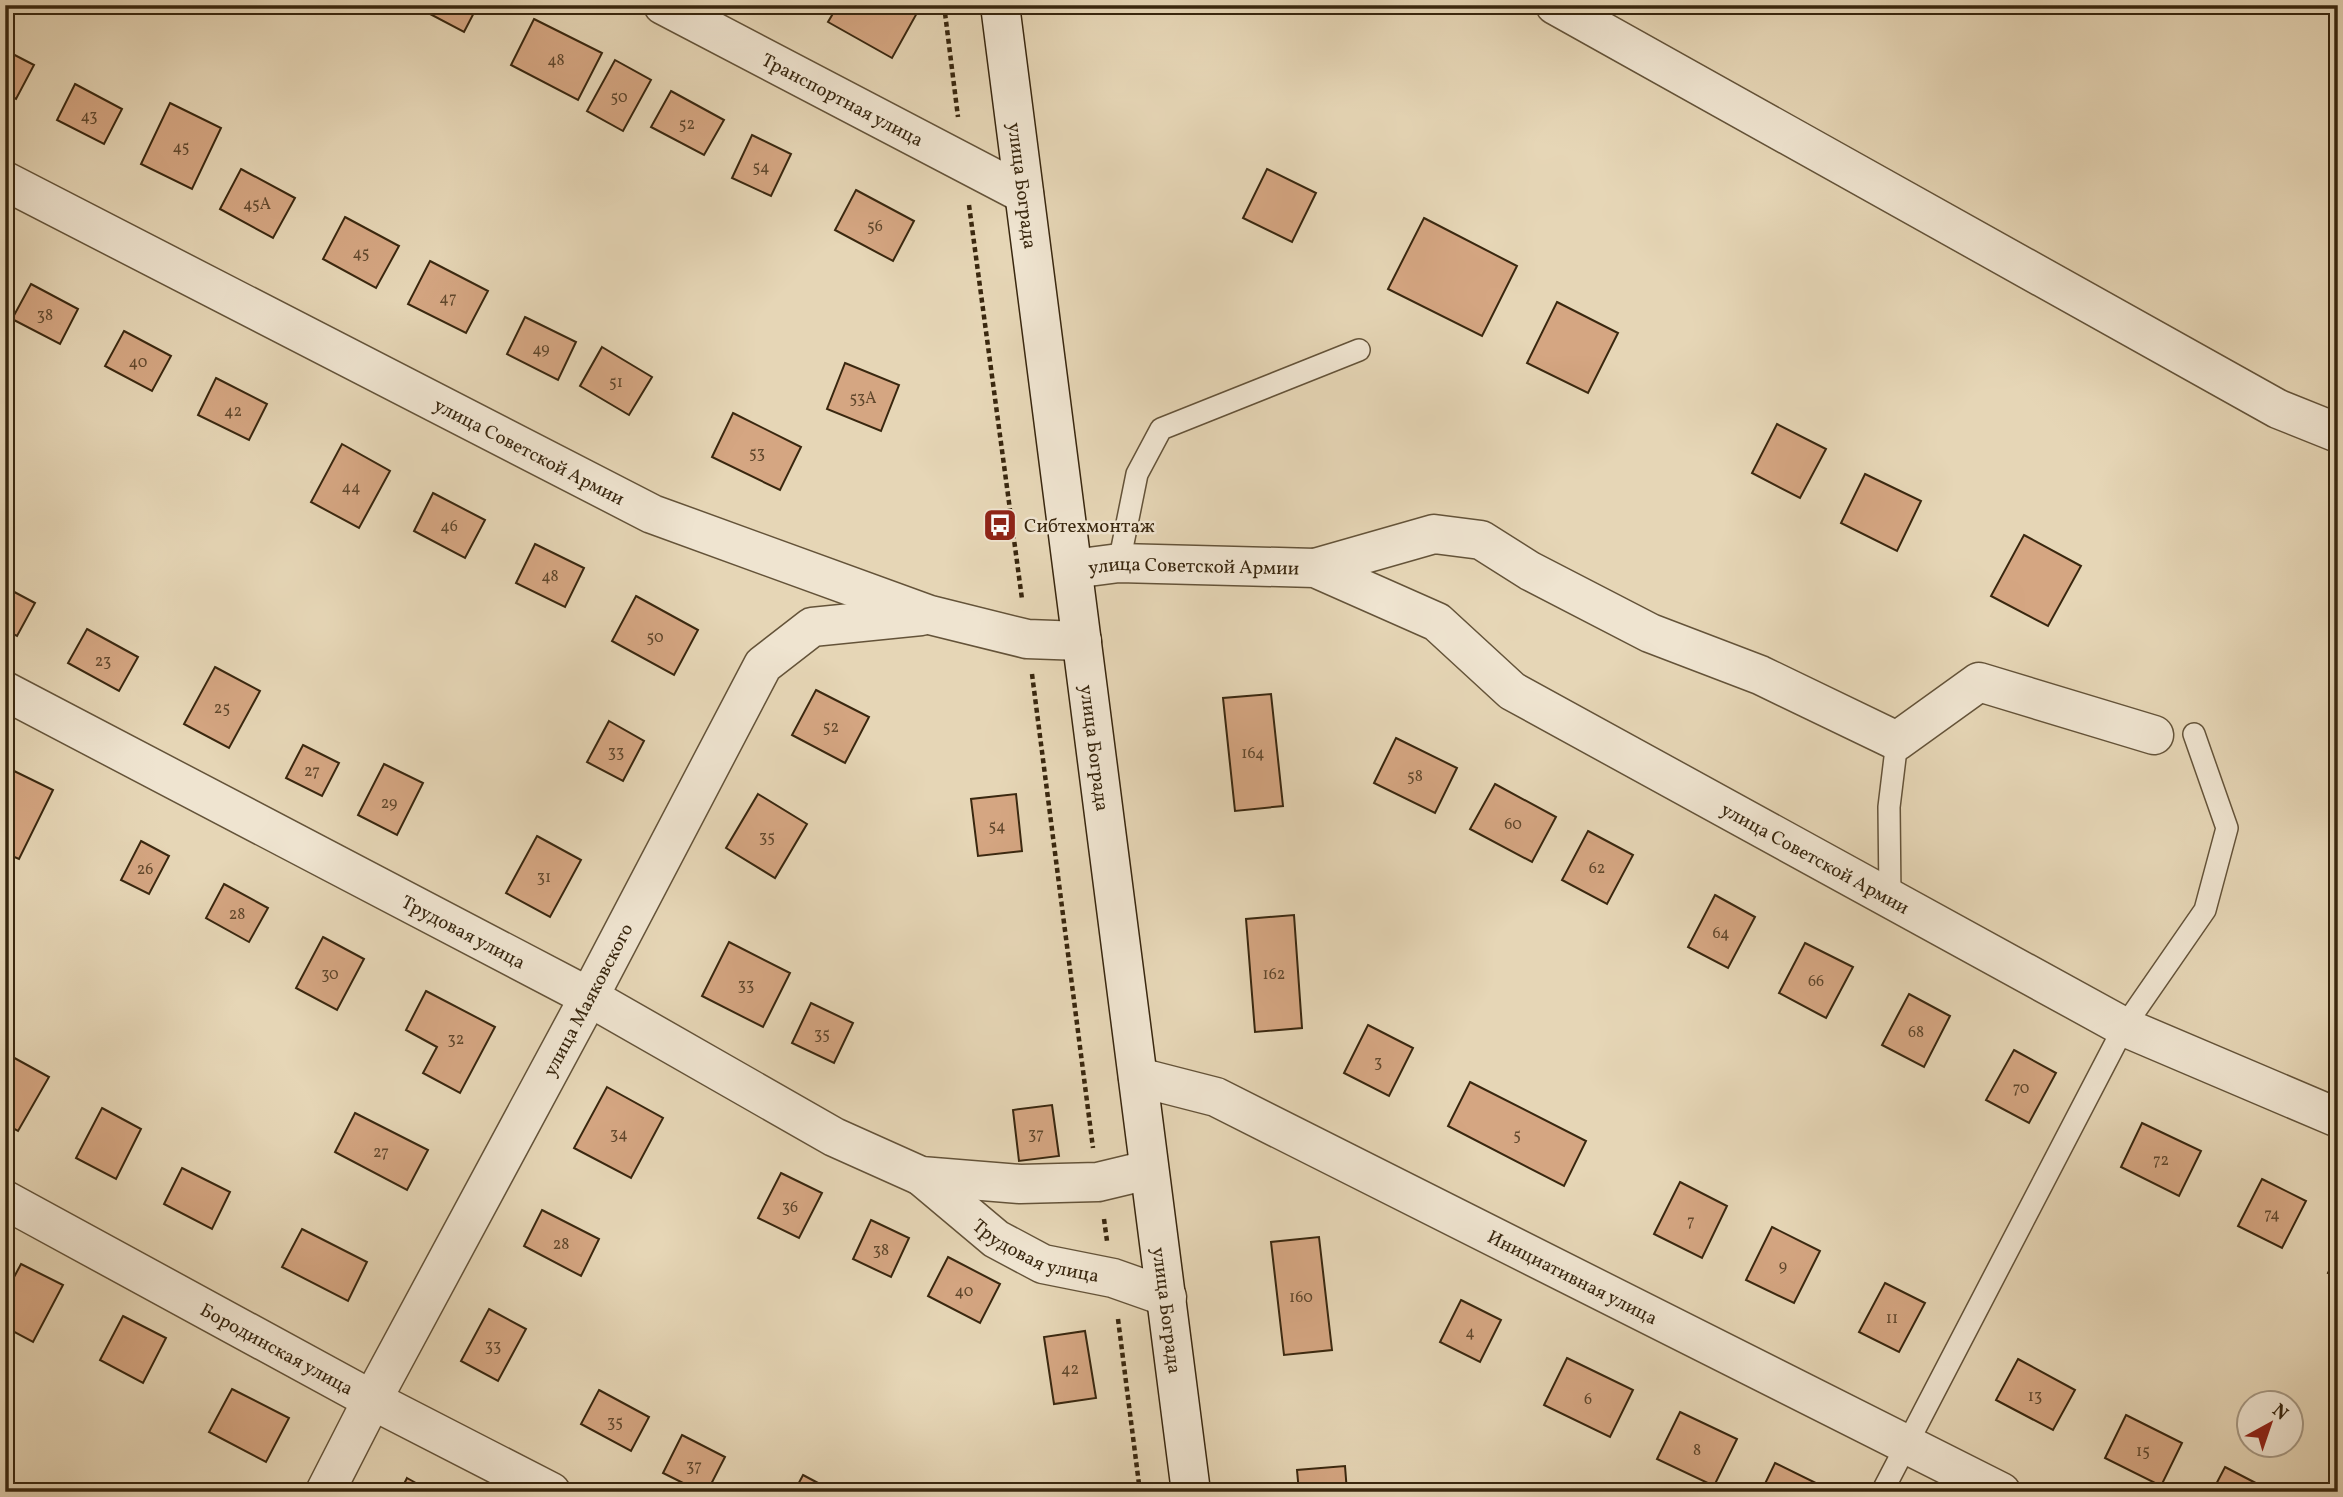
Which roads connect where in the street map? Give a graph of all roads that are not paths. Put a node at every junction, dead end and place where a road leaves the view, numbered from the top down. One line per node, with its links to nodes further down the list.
1 (663, 5): 5 (street, Транспортная улица)
2 (1000, 5): 5 (street, улица Бограда)
3 (1555, 5): 7 (street)
4 (5, 181): 11 (street, улица Советской Армии)
5 (1024, 194): 10 (street, улица Бограда)
6 (1359, 350): 8 (lane)
7 (2338, 433)
8 (1119, 563): 9 (street, улица Советской Армии); 10 (street, улица Советской Армии)
9 (1315, 568): 16 (street, улица Советской Армии); 17 (street, улица Советской Армии)
10 (1073, 569): 12 (street, улица Бограда)
11 (930, 615): 12 (street, улица Советской Армии); 18 (street, улица Маяковского)
12 (1082, 641): 20 (street, улица Бограда)
13 (5, 691): 18 (street, Трудовая улица)
14 (2194, 734): 19 (lane)
15 (2154, 735): 16 (street)
16 (1897, 741): 17 (lane)
17 (1890, 898): 19 (street, улица Советской Армии)
18 (589, 997): 23 (street, Трудовая улица); 26 (street, улица Маяковского)
19 (2124, 1027): 21 (street, улица Советской Армии); 27 (lane)
20 (1138, 1077): 22 (street, улица Бограда); 27 (street, Инициативная улица)
21 (2338, 1118)
22 (1148, 1170): 23 (street, Трудовая улица); 25 (street, улица Бограда)
23 (921, 1176): 25 (street, Трудовая улица)
24 (5, 1200): 26 (street, Бородинская улица)
25 (1167, 1297): 30 (street, улица Бограда)
26 (372, 1400): 28 (street, улица Маяковского); 29 (street, Бородинская улица)
27 (1906, 1443): 31 (lane); 32 (street, Инициативная улица)
28 (325, 1492)
29 (551, 1492)
30 (1191, 1492)
31 (1882, 1492)
32 (2001, 1492)

